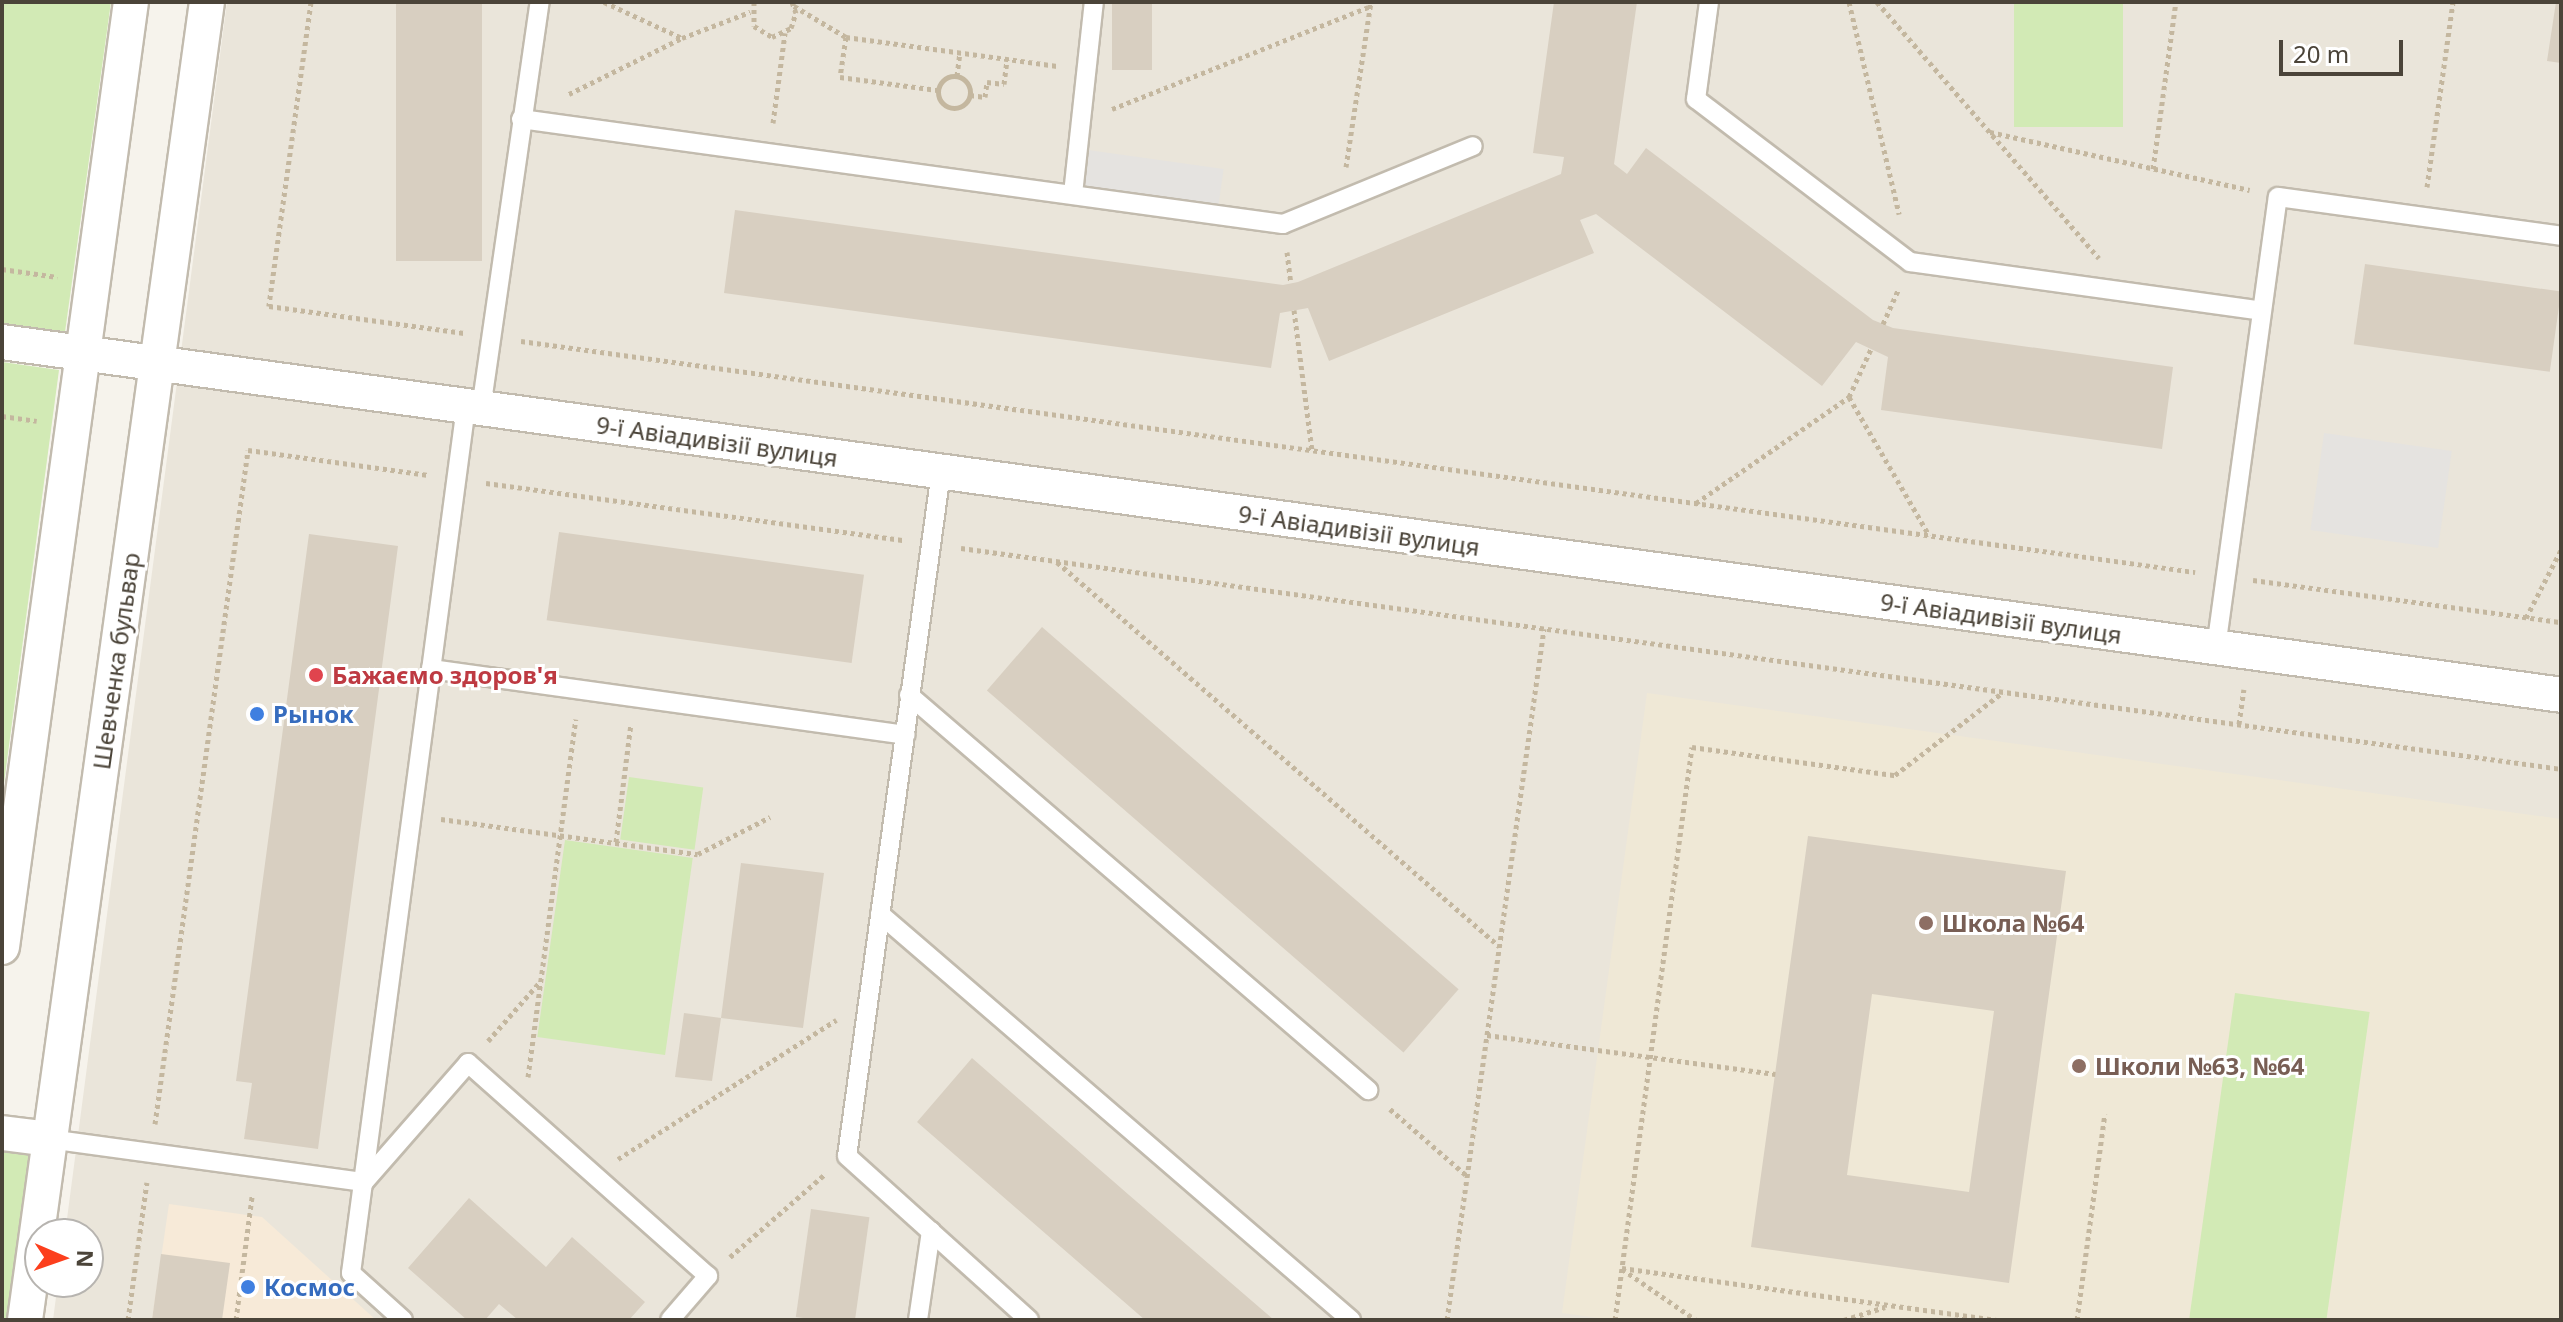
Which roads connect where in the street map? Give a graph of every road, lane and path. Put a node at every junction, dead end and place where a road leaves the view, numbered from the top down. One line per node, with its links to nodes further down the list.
1 (131, 2): 46 (street)
2 (207, 2): 47 (street, Шевченка бульвар)
3 (311, 2): 43 (path)
4 (540, 2): 25 (lane)
5 (604, 2): 18 (path)
6 (754, 2): 15 (path)
7 (1094, 2): 21 (lane)
8 (1709, 2): 36 (lane)
9 (1849, 2): 36 (path)
10 (1877, 2): 27 (path)
11 (2176, 2): 30 (path)
12 (2453, 2): 34 (path)
13 (793, 4): 16 (path); 17 (path)
14 (1369, 4): 26 (path); 33 (path)
15 (750, 12): 16 (path); 18 (path)
16 (785, 33): 29 (path)
17 (846, 37): 19 (path); 23 (path)
18 (682, 38): 25 (path)
19 (960, 52): 20 (path); 22 (path)
20 (1007, 59): 21 (path); 24 (path)
21 (1086, 70): 26 (lane)
22 (957, 76): 23 (path); 24 (path)
23 (937, 90): 24 (path)
24 (970, 95)
25 (521, 119): 29 (lane); 43 (lane)
26 (1081, 121): 31 (lane)
27 (1989, 131): 30 (path); 39 (path)
28 (1473, 146): 33 (lane)
29 (769, 153): 31 (lane)
30 (2153, 169): 32 (path)
31 (1073, 194): 33 (lane)
32 (2278, 197): 34 (lane); 41 (lane)
33 (1341, 200)
34 (2423, 217): 35 (lane)
35 (2561, 236)
36 (1910, 262): 39 (lane); 42 (path)
37 (2, 269): 38 (path)
38 (67, 278)
39 (2129, 293): 41 (lane)
40 (1294, 310): 52 (path)
41 (2262, 311): 60 (lane)
42 (1883, 324)
43 (491, 337): 49 (lane); 52 (path)
44 (2, 342): 46 (street, 9-ї Авіадивізії вулиця)
45 (1871, 349): 48 (path)
46 (82, 353): 47 (street, 9-ї Авіадивізії вулиця); 79 (street)
47 (157, 364): 49 (street, 9-ї Авіадивізії вулиця); 90 (street, Шевченка бульвар)
48 (1849, 397): 55 (path); 56 (path)
49 (473, 408): 53 (street, 9-ї Авіадивізії вулиця); 54 (lane)
50 (2, 416): 51 (path)
51 (45, 422)
52 (1312, 450): 55 (path)
53 (941, 472): 57 (lane); 64 (street, 9-ї Авіадивізії вулиця)
54 (456, 479): 57 (path); 65 (lane); 91 (path)
55 (1696, 503): 56 (path)
56 (1929, 535): 60 (path)
57 (931, 544): 59 (path); 68 (lane)
58 (2561, 550): 61 (path)
59 (1056, 561): 63 (path); 78 (path)
60 (2225, 576): 61 (path); 64 (lane)
61 (2526, 618): 62 (path)
62 (2561, 622)
63 (1544, 629): 67 (path); 78 (path)
64 (2216, 648): 69 (street, 9-ї Авіадивізії вулиця)
65 (431, 669): 66 (lane); 73 (lane)
66 (580, 690): 70 (lane); 75 (path)
67 (2003, 692): 72 (path); 83 (path)
68 (909, 695): 71 (lane); 86 (lane)
69 (2561, 695)
70 (634, 697): 71 (lane); 76 (path)
71 (905, 735): 77 (lane)
72 (2561, 769)
73 (412, 815): 75 (path); 95 (lane)
74 (770, 817): 76 (path)
75 (560, 835): 76 (path); 80 (path)
76 (616, 842)
77 (880, 914): 81 (lane); 109 (lane)
78 (1499, 946): 82 (path)
79 (2, 947)
80 (541, 980): 84 (path); 87 (path)
81 (868, 1000): 92 (lane); 93 (path)
82 (1487, 1035): 83 (path); 94 (path)
83 (1650, 1057): 85 (path); 98 (path)
84 (468, 1063): 87 (lane); 95 (lane)
85 (1775, 1074)
86 (1368, 1090): 94 (path)
87 (524, 1112): 93 (lane)
88 (2105, 1114): 115 (path)
89 (2, 1133): 90 (street)
90 (49, 1139): 91 (lane); 102 (street, Шевченка бульвар)
91 (151, 1153): 95 (lane); 103 (path)
92 (847, 1156): 97 (lane); 99 (path)
93 (594, 1174): 99 (lane)
94 (1467, 1176): 101 (path)
95 (364, 1182): 105 (lane)
96 (250, 1215): 104 (path)
97 (931, 1231): 107 (lane); 108 (lane)
98 (1622, 1268): 100 (path); 111 (path); 112 (path)
99 (708, 1276): 106 (lane)
100 (1889, 1305): 113 (path); 114 (path)
101 (1447, 1317): 110 (path)
102 (25, 1320)
103 (128, 1320)
104 (236, 1320)
105 (403, 1320)
106 (670, 1320)
107 (918, 1320)
108 (1029, 1320)
109 (1351, 1320)
110 (1456, 1320)
111 (1615, 1320)
112 (1696, 1320)
113 (1844, 1320)
114 (1996, 1320)
115 (2077, 1320)

